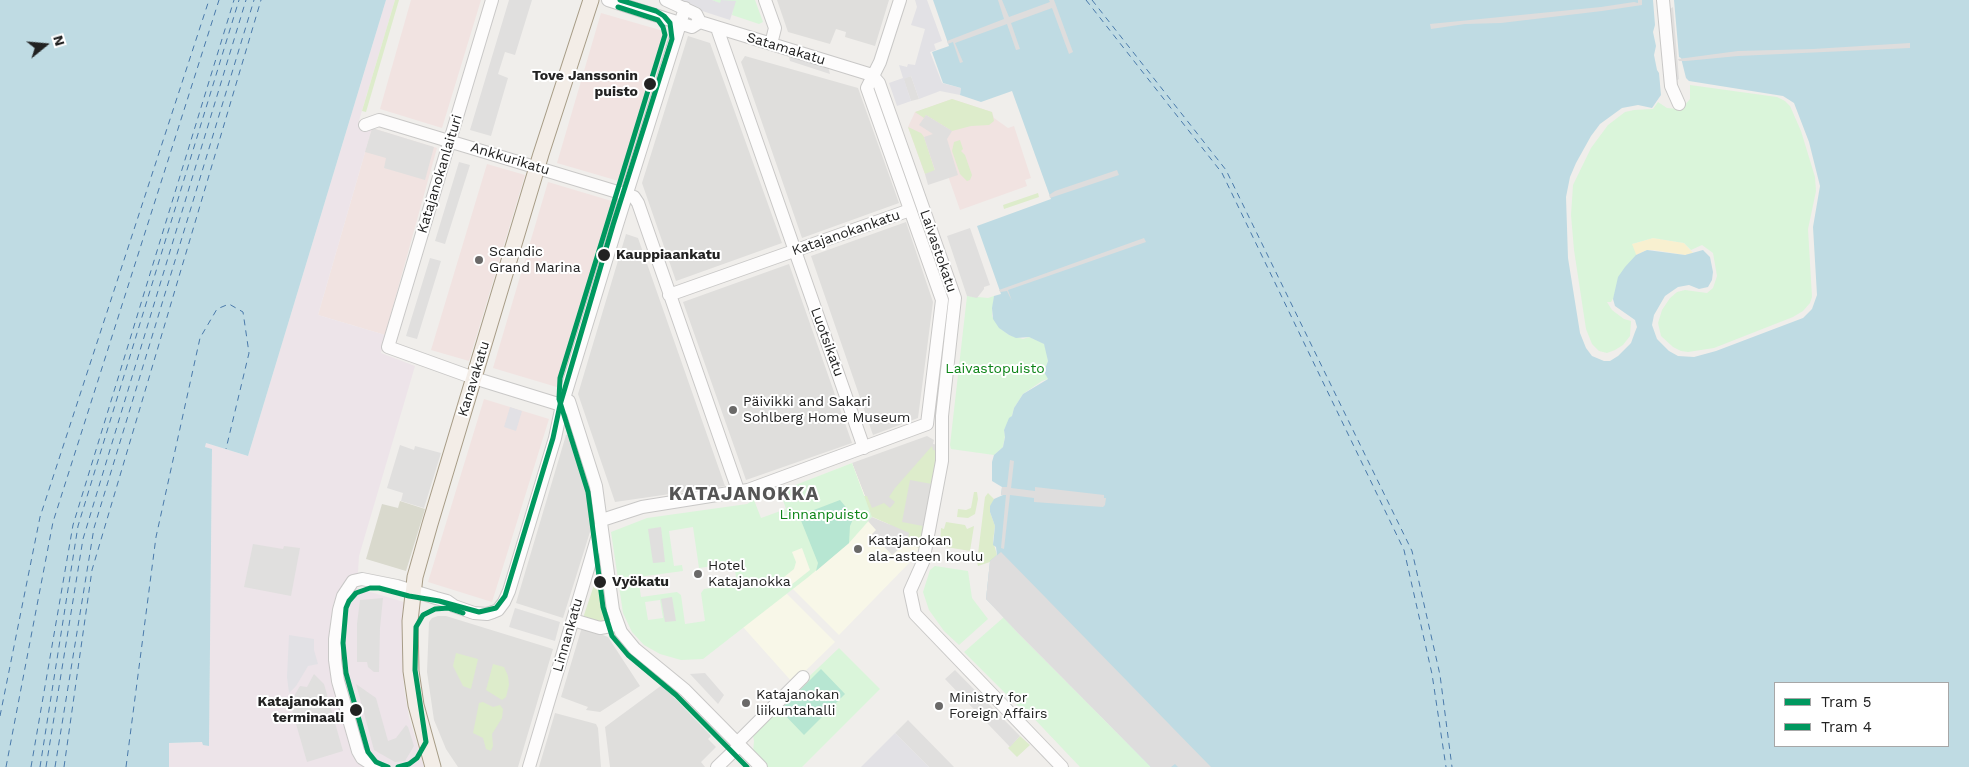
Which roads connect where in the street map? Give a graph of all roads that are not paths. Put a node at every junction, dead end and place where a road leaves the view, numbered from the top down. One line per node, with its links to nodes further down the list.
1 (492, 0): 16 (street, Katajanokanlaituri)
2 (591, 0): 17 (main road, Kanavakatu)
3 (608, 0): 10 (street, Satamakatu)
4 (666, 0): 8 (street, Satamakatu)
5 (765, 0): 12 (street)
6 (900, 0): 13 (street)
7 (1663, 0): 14 (street)
8 (684, 8): 9 (street, Satamakatu); 10 (street)
9 (700, 22): 10 (street, Satamakatu); 11 (street, Satamakatu)
10 (680, 24): 18 (street)
11 (717, 28): 12 (street, Satamakatu); 20 (street, Luotsikatu)
12 (771, 44): 13 (street, Satamakatu)
13 (872, 75): 19 (street, Laivastokatu); 37 (street, Laivastokatu)
14 (1679, 104)
15 (365, 124): 16 (street, Ankkurikatu)
16 (449, 141): 17 (street, Ankkurikatu); 22 (street, Katajanokanlaituri)
17 (537, 168): 18 (street, Ankkurikatu); 22 (main road, Kanavakatu)
18 (626, 194): 21 (street); 23 (street)
19 (910, 210): 20 (street, Katajanokankatu); 24 (street, Laivastokatu)
20 (794, 251): 21 (street, Katajanokankatu); 24 (street, Luotsikatu)
21 (667, 289): 25 (street)
22 (474, 378): 23 (street); 27 (main road, Kanavakatu)
23 (566, 407): 26 (street, Linnankatu); 27 (street)
24 (864, 448): 25 (street)
25 (739, 493): 26 (street)
26 (602, 520): 28 (street, Linnankatu); 31 (street)
27 (413, 592): 32 (main road, Kanavakatu); 33 (street)
28 (572, 620): 29 (street); 34 (street, Linnankatu)
29 (611, 626)
30 (803, 677): 31 (street)
31 (738, 744): 35 (street); 36 (street)
32 (429, 766)
33 (376, 767)
34 (529, 767)
35 (717, 767)
36 (761, 767)
37 (1062, 767)

